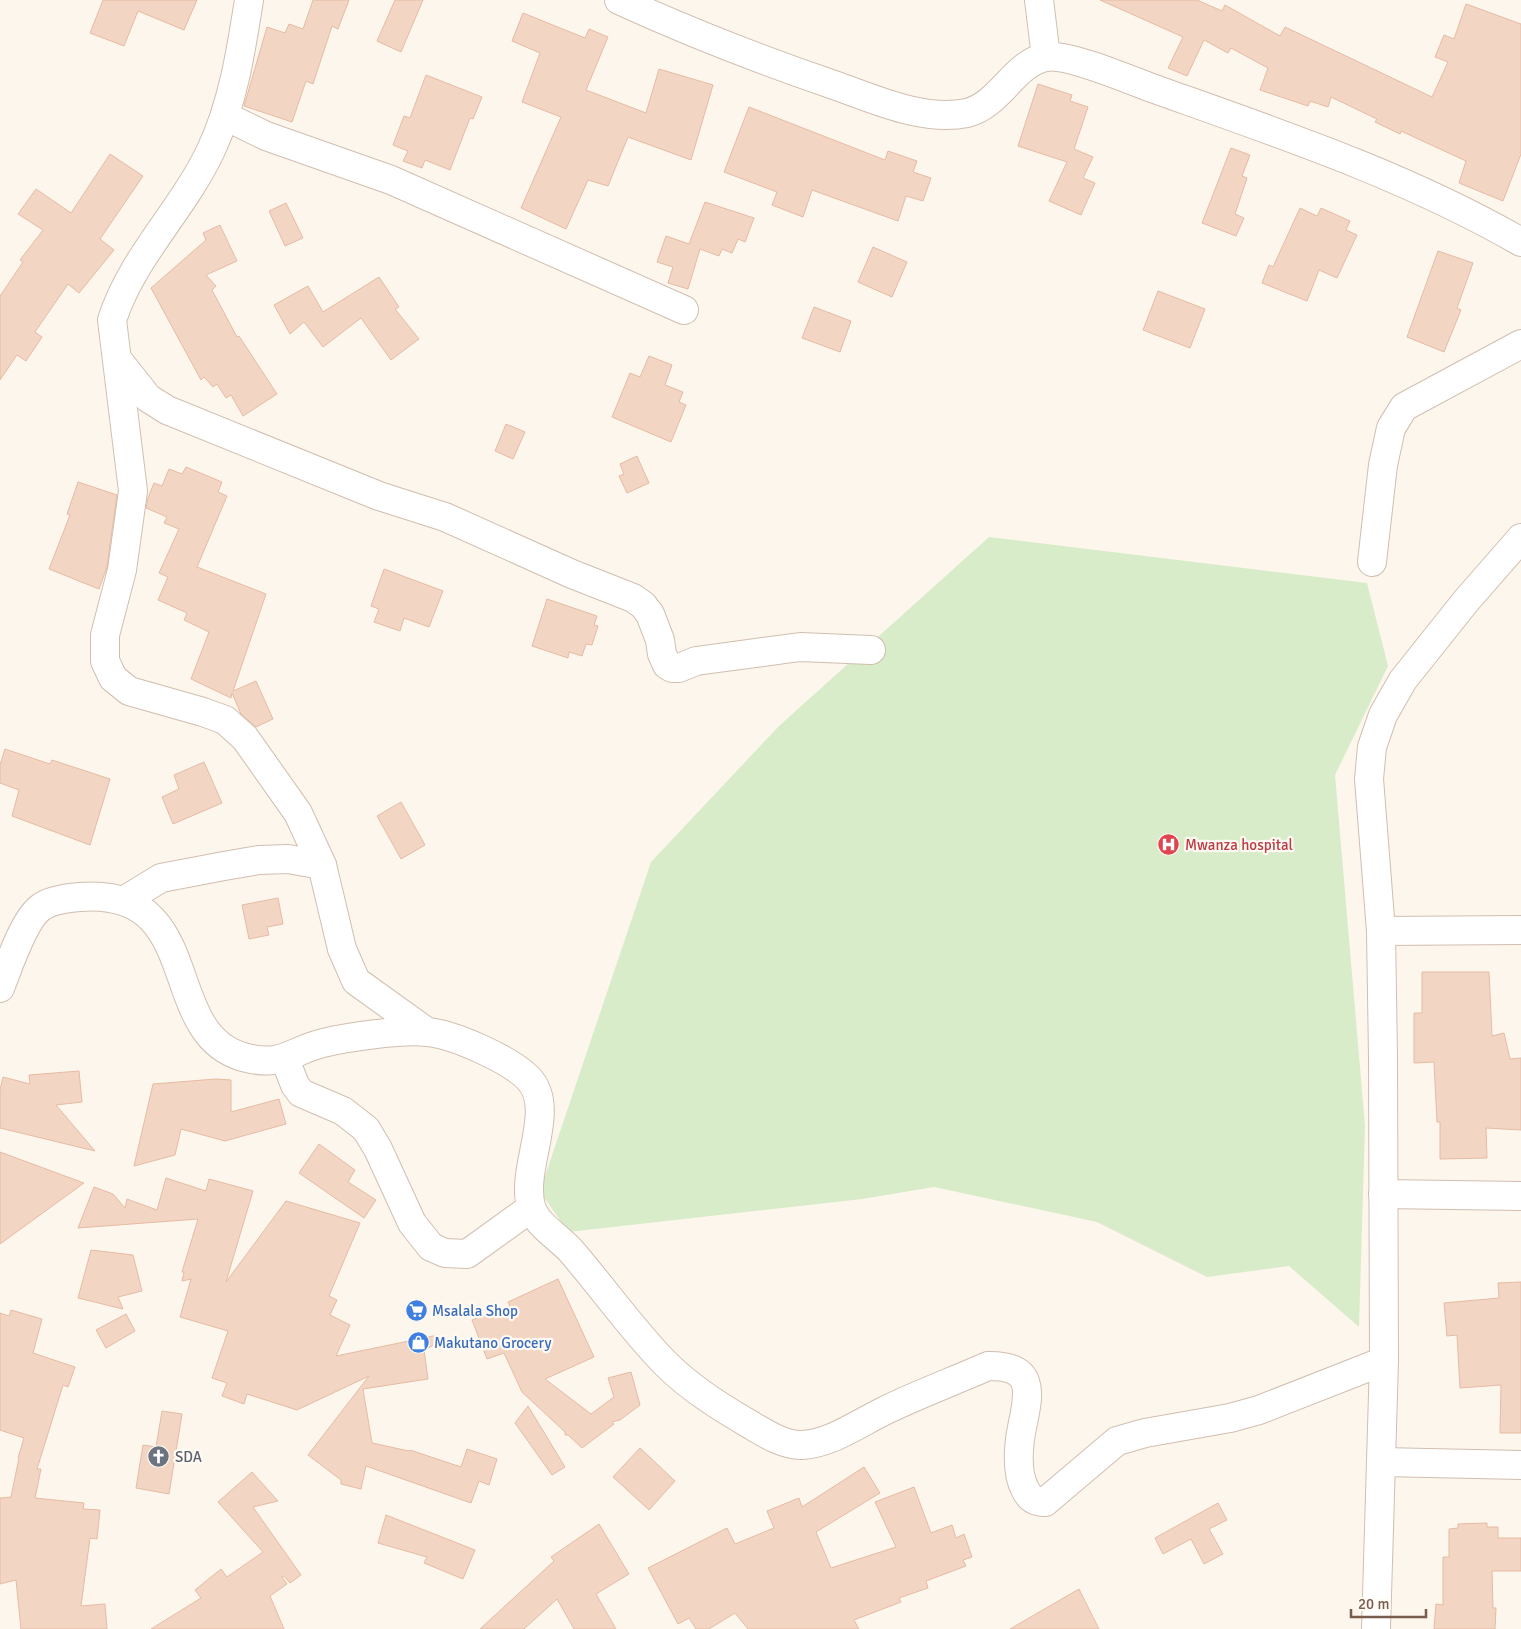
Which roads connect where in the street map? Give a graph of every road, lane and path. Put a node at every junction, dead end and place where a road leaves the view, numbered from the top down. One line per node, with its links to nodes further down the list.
1 (249, 0): 5 (street)
2 (619, 0): 4 (street)
3 (1039, 0): 4 (street)
4 (1046, 57): 6 (street)
5 (225, 116): 7 (street); 9 (street)
6 (1521, 242)
7 (684, 310)
8 (1521, 344): 11 (street)
9 (116, 357): 12 (street); 13 (street)
10 (1521, 538): 16 (street)
11 (1372, 562)
12 (871, 650)
13 (322, 865): 14 (street); 18 (street)
14 (125, 900): 17 (street); 19 (street)
15 (1521, 930): 16 (street)
16 (1381, 931): 20 (street)
17 (0, 988)
18 (427, 1032): 19 (street); 22 (street)
19 (285, 1059): 22 (street)
20 (1383, 1194): 21 (street); 23 (street)
21 (1521, 1196)
22 (531, 1208): 23 (street)
23 (1384, 1361): 24 (street)
24 (1382, 1462): 25 (street); 26 (street)
25 (1521, 1465)
26 (1376, 1629)

